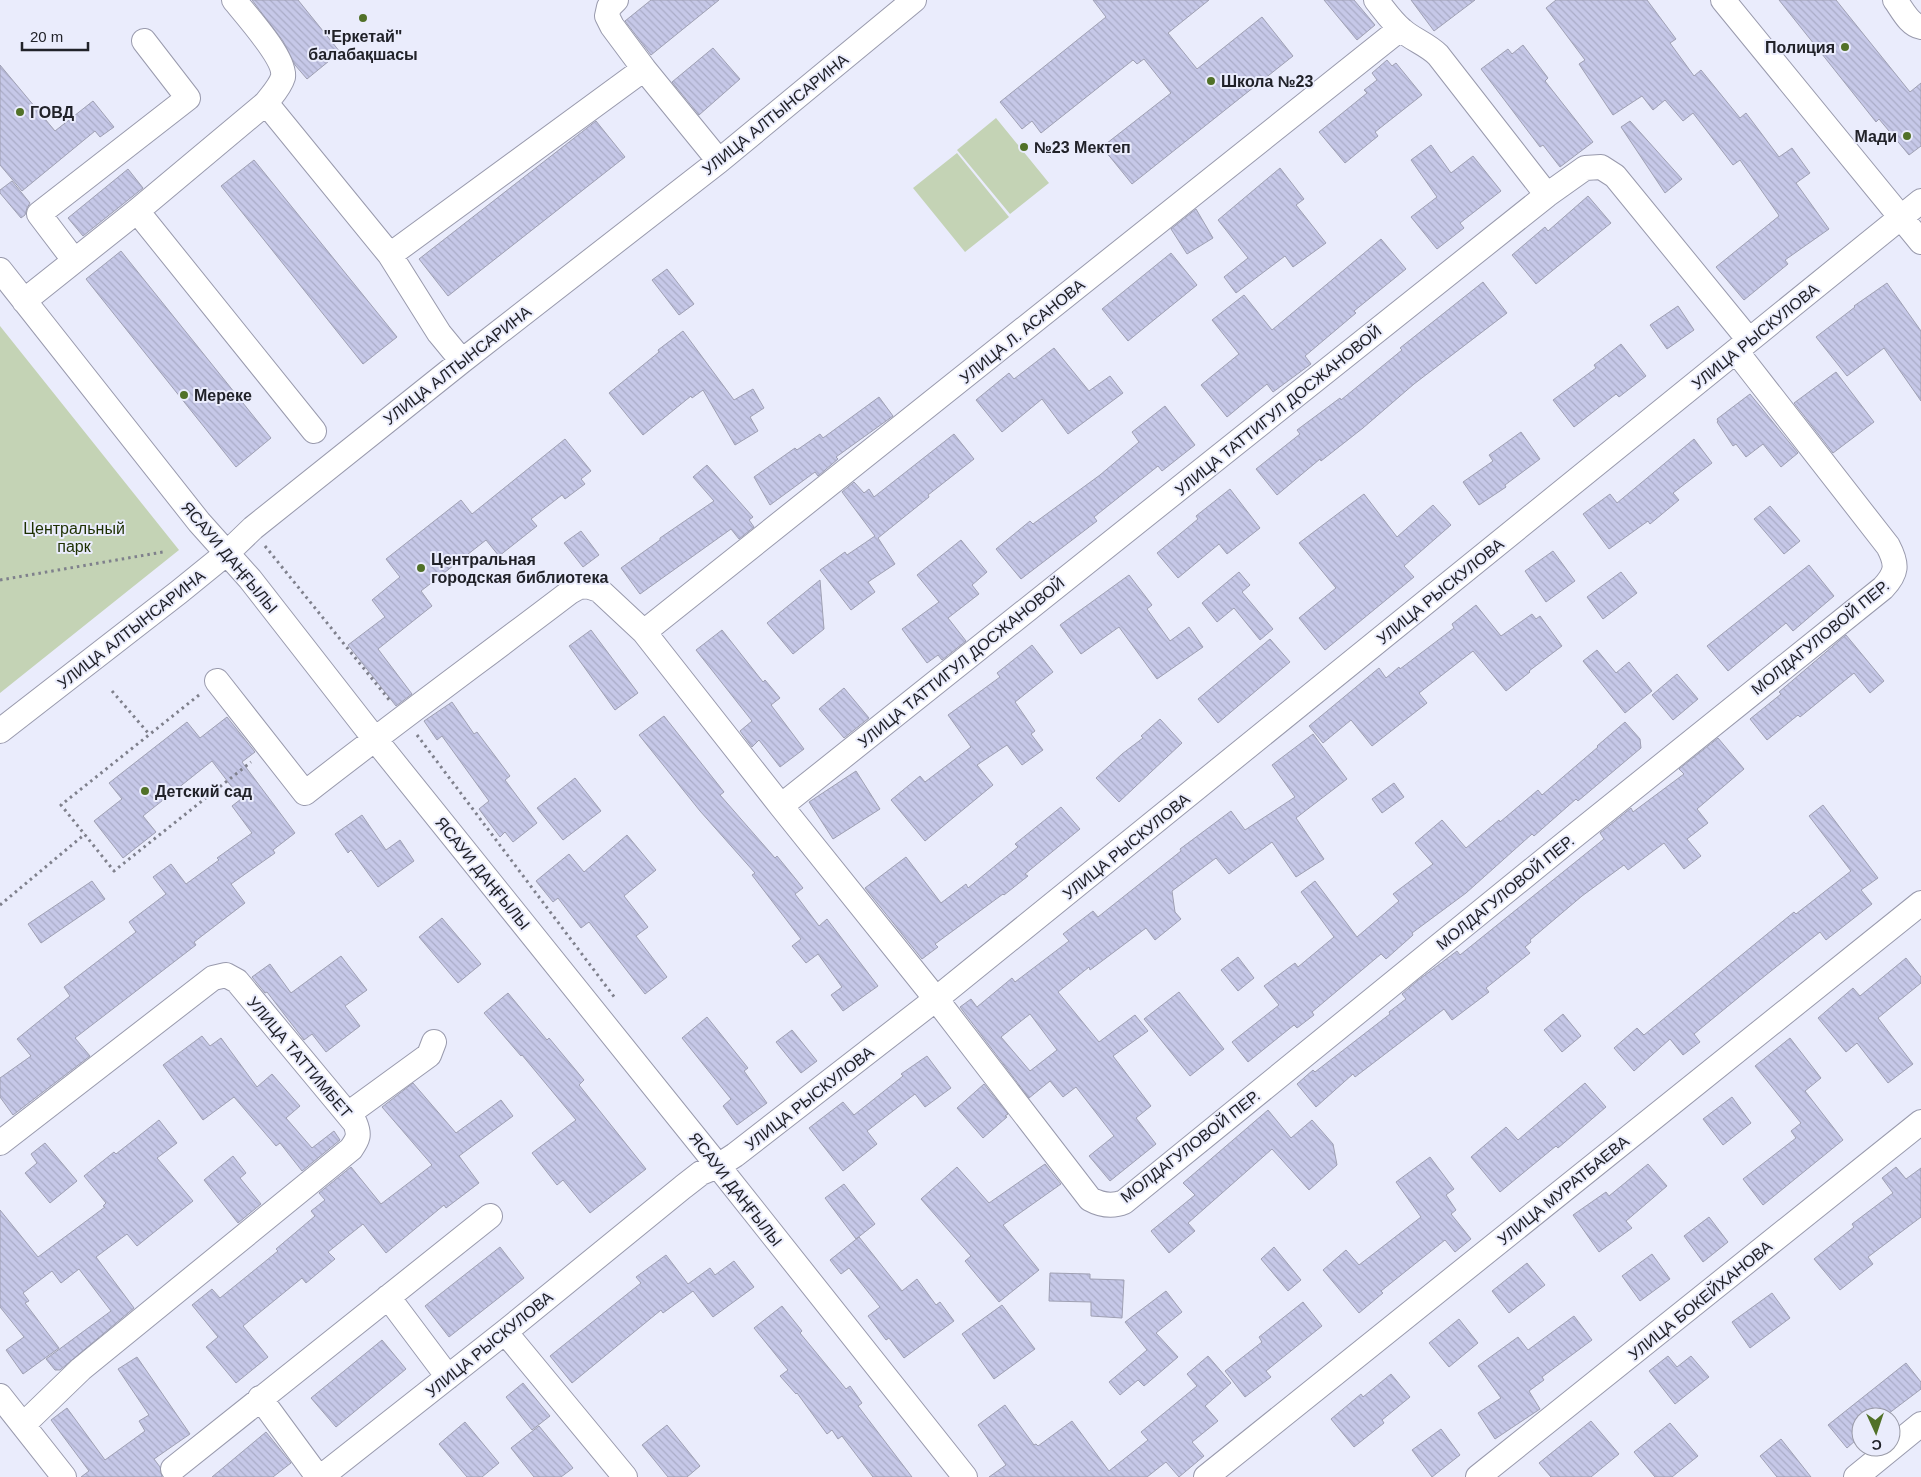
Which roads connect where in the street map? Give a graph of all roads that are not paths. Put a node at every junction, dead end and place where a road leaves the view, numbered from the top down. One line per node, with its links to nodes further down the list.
1 (234, 0): 11 (street)
2 (616, 0): 10 (street)
3 (914, 0): 12 (street, УЛИЦА АЛТЫНСАРИНА)
4 (1376, 0): 8 (street)
5 (1723, 0): 16 (street)
6 (1895, 0): 7 (street)
7 (1921, 27)
8 (1400, 29): 13 (street); 26 (street, УЛИЦА Л. АСАНОВА)
9 (144, 41): 19 (street)
10 (644, 69): 12 (street); 18 (street)
11 (266, 103): 15 (street); 18 (street)
12 (719, 161): 23 (street, УЛИЦА АЛТЫНСАРИНА)
13 (1547, 195): 22 (street, УЛИЦА ТАТТИГУЛ ДОСЖАНОВОЙ); 30 (street, УЛИЦА ТАТТИГУЛ ДОСЖАНОВОЙ)
14 (1921, 201): 16 (street, УЛИЦА РЫСКУЛОВА)
15 (137, 210): 19 (street); 24 (street)
16 (1900, 217): 17 (street); 22 (street, УЛИЦА РЫСКУЛОВА)
17 (1921, 242)
18 (390, 255): 23 (street)
19 (74, 260): 21 (street)
20 (0, 270): 21 (street, ЯСАУИ ДАҢҒЫЛЫ)
21 (24, 301): 25 (street, ЯСАУИ ДАҢҒЫЛЫ)
22 (1743, 346): 32 (street, УЛИЦА РЫСКУЛОВА); 32 (street, МОЛДАГУЛОВОЙ ПЕР.)
23 (462, 361): 25 (street, УЛИЦА АЛТЫНСАРИНА)
24 (314, 431)
25 (227, 553): 28 (street, УЛИЦА АЛТЫНСАРИНА); 29 (street, ЯСАУИ ДАҢҒЫЛЫ)
26 (644, 632): 29 (street); 30 (street)
27 (217, 681): 29 (street)
28 (0, 731)
29 (374, 738): 37 (street, ЯСАУИ ДАҢҒЫЛЫ)
30 (781, 806): 32 (street)
31 (1921, 903): 51 (street, УЛИЦА МУРАТБАЕВА)
32 (936, 999): 37 (street, УЛИЦА РЫСКУЛОВА)
33 (434, 1042): 34 (street)
34 (348, 1114): 36 (street, УЛИЦА ТАТТИМБЕТ); 45 (street, УЛИЦА ТАТТИМБЕТ)
35 (1921, 1122): 52 (street, УЛИЦА БОКЕЙХАНОВА)
36 (0, 1143)
37 (718, 1166): 40 (street, УЛИЦА РЫСКУЛОВА); 50 (street, ЯСАУИ ДАҢҒЫЛЫ)
38 (490, 1216): 39 (street)
39 (388, 1297): 41 (street); 43 (street)
40 (505, 1332): 41 (street, УЛИЦА РЫСКУЛОВА); 49 (street)
41 (448, 1377): 48 (street, УЛИЦА РЫСКУЛОВА)
42 (0, 1396): 45 (street)
43 (260, 1398): 46 (street); 48 (street)
44 (1921, 1424): 53 (street)
45 (23, 1425): 47 (street)
46 (172, 1469)
47 (64, 1477)
48 (320, 1477)
49 (625, 1477)
50 (965, 1477)
51 (1206, 1477)
52 (1478, 1477)
53 (1856, 1477)

